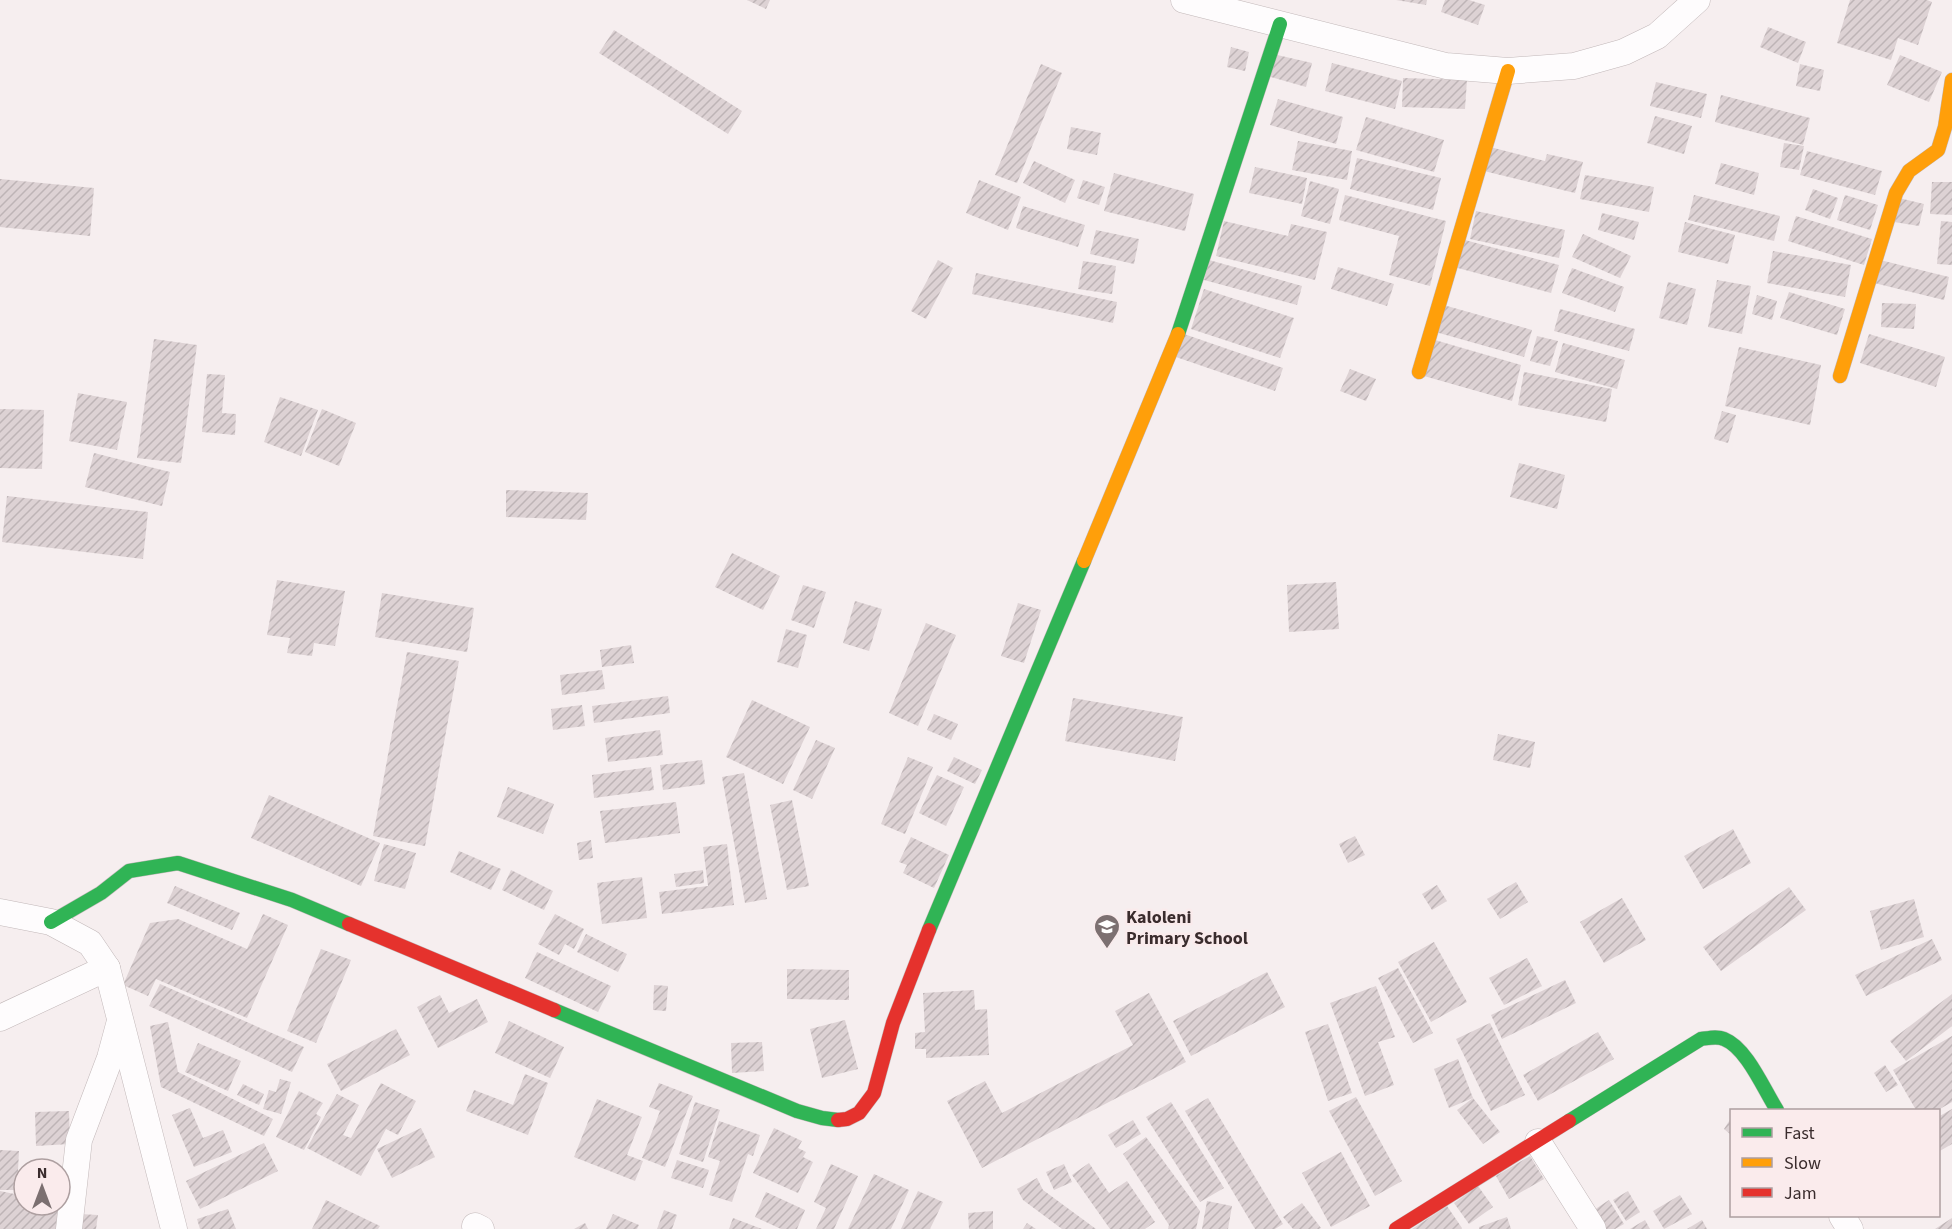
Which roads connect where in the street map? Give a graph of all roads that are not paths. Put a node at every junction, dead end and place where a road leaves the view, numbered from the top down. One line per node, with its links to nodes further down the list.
1 (1184, 0): 3 (street)
2 (1696, 0): 4 (street)
3 (1280, 24): 4 (street); 9 (street)
4 (1508, 71): 6 (street)
5 (1952, 80): 7 (street)
6 (1419, 372)
7 (1840, 376)
8 (0, 912): 9 (street)
9 (51, 922): 10 (street)
10 (107, 968): 11 (street); 12 (street)
11 (0, 1018)
12 (120, 1018): 15 (street); 16 (street)
13 (1776, 1109): 14 (street)
14 (1538, 1142): 17 (street); 18 (street)
15 (69, 1229)
16 (174, 1229)
17 (1396, 1229)
18 (1593, 1229)

